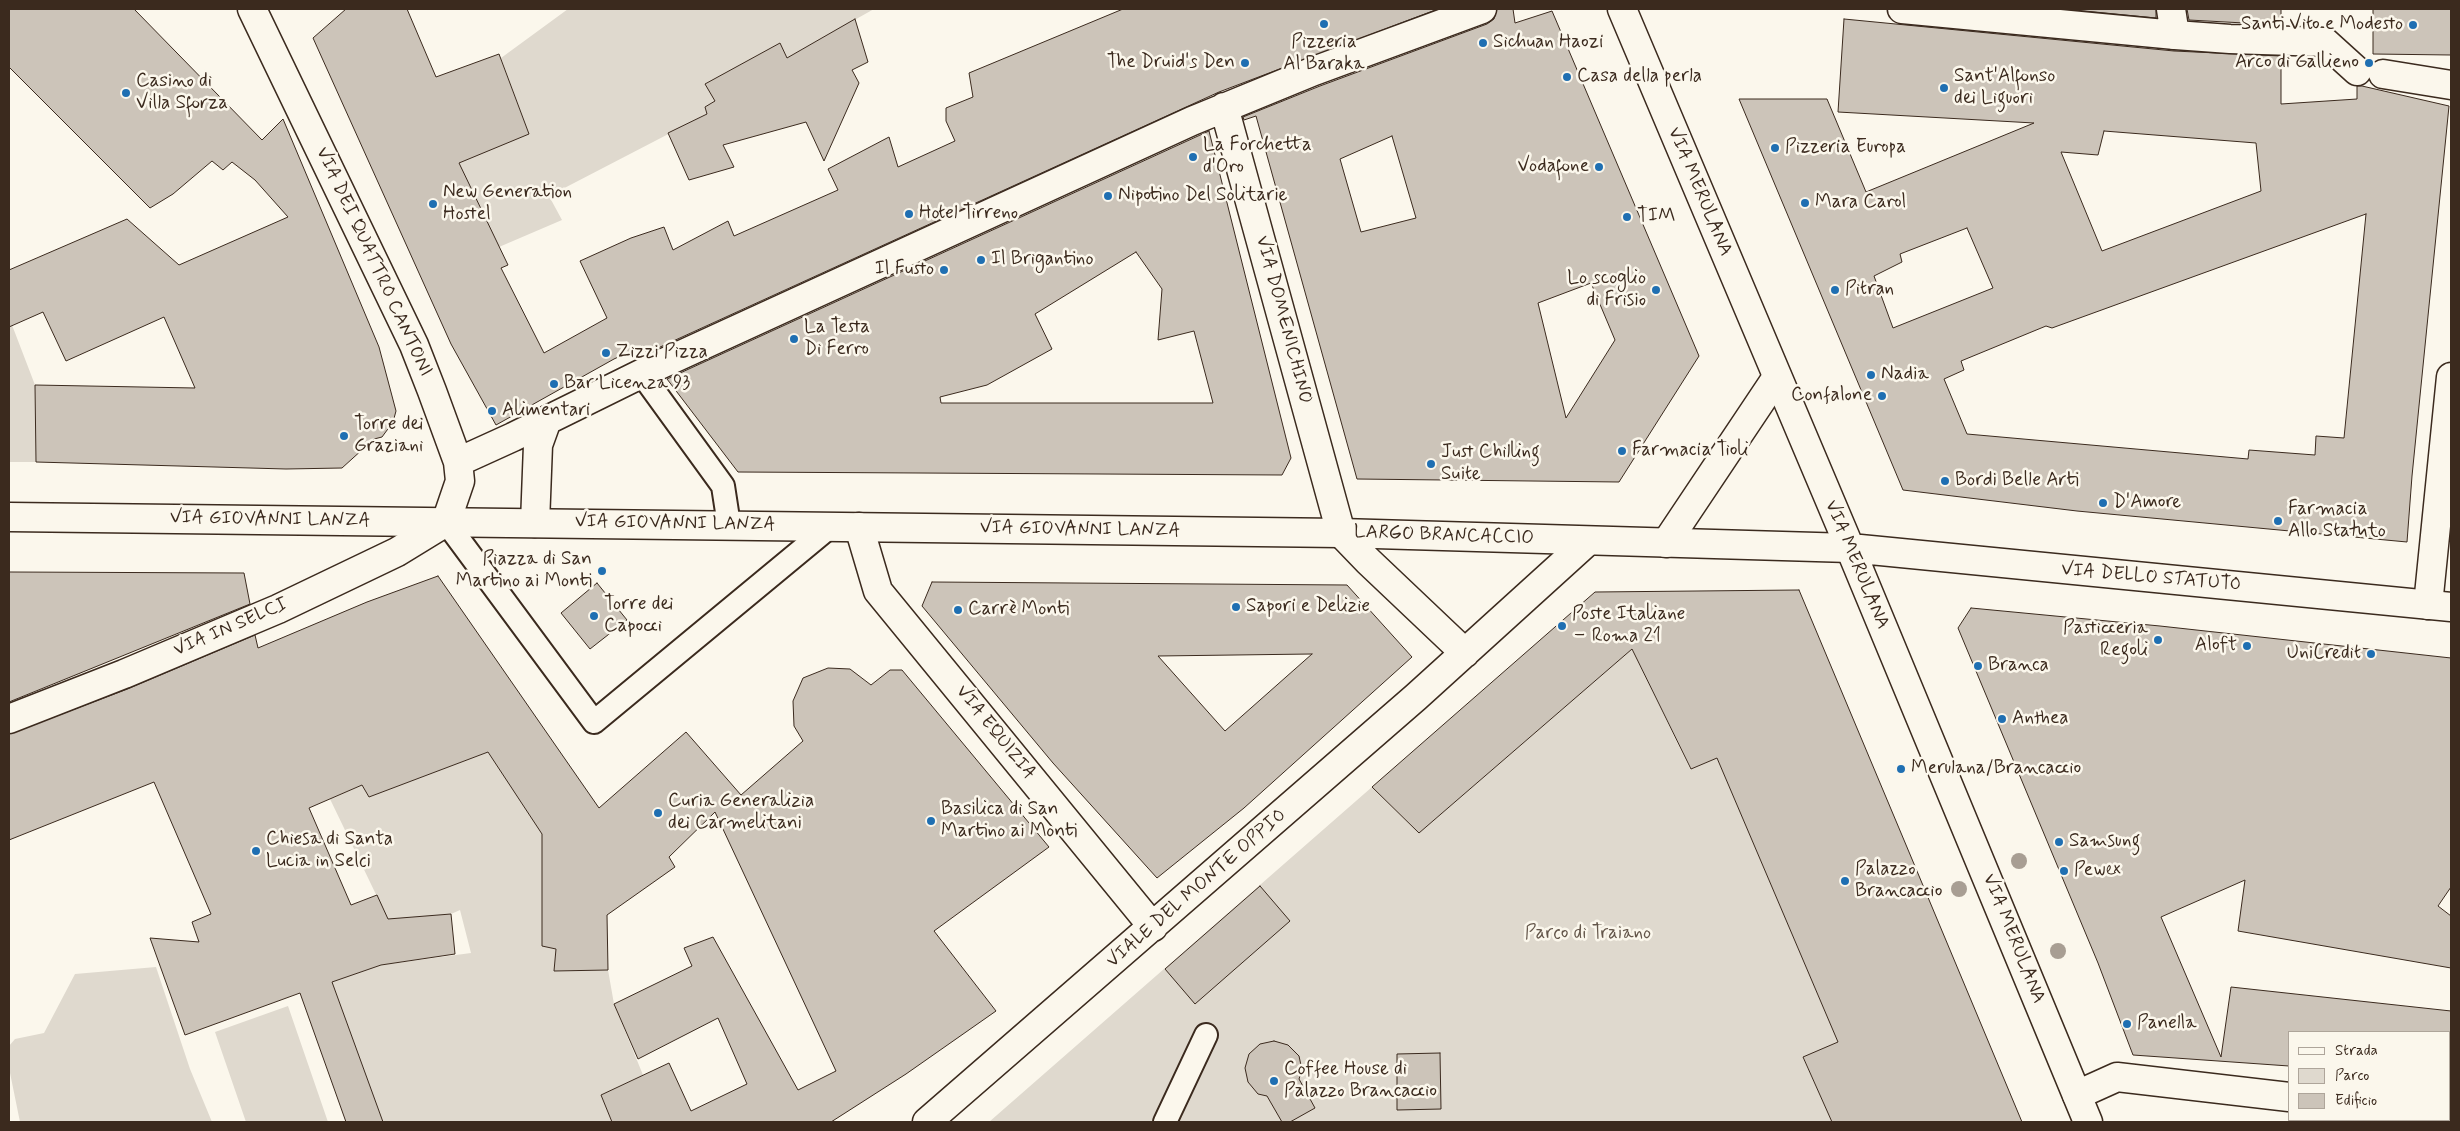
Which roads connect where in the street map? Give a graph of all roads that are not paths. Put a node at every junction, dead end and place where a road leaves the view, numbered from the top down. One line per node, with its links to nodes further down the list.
1 (1482, 9): 6 (street)
2 (1625, 9): 13 (street, VIA MERULANA)
3 (1902, 9): 7 (street)
4 (2171, 9): 7 (street)
5 (257, 11): 16 (street, VIA DEI QUATTRO CANTONI)
6 (1430, 18): 11 (street)
7 (2175, 35): 8 (street)
8 (2356, 71)
9 (2383, 74): 10 (street)
10 (2451, 85)
11 (1224, 107): 12 (street); 23 (street, VIA DOMENICHINO)
12 (649, 369): 15 (street); 20 (lane)
13 (1777, 377): 25 (street); 26 (street, VIA MERULANA)
14 (2451, 377): 27 (street)
15 (547, 420): 16 (street); 19 (street)
16 (458, 462): 18 (street, VIA DEI QUATTRO CANTONI)
17 (9, 517): 18 (street, VIA GIOVANNI LANZA)
18 (446, 522): 19 (street, VIA GIOVANNI LANZA); 21 (lane); 29 (street, VIA IN SELCI)
19 (535, 523): 20 (street, VIA GIOVANNI LANZA)
20 (729, 525): 21 (street, VIA GIOVANNI LANZA)
21 (832, 525): 22 (street, VIA GIOVANNI LANZA)
22 (859, 527): 23 (street, VIA GIOVANNI LANZA); 30 (street, VIA EQUIZIA)
23 (1341, 533): 24 (street, LARGO BRANCACCIO); 28 (street, LARGO BRANCACCIO)
24 (1588, 541): 25 (street, LARGO BRANCACCIO); 28 (street)
25 (1666, 543): 26 (street, LARGO BRANCACCIO)
26 (1850, 548): 27 (street, VIA DELLO STATUTO); 32 (street, VIA MERULANA)
27 (2440, 606)
28 (1465, 653): 30 (street, VIALE DEL MONTE OPPIO)
29 (9, 719)
30 (1153, 927): 34 (street, VIALE DEL MONTE OPPIO)
31 (1206, 1035): 35 (lane)
32 (2077, 1095): 33 (street); 36 (street, VIA MERULANA)
33 (2288, 1097)
34 (927, 1122)
35 (1165, 1122)
36 (2088, 1122)

